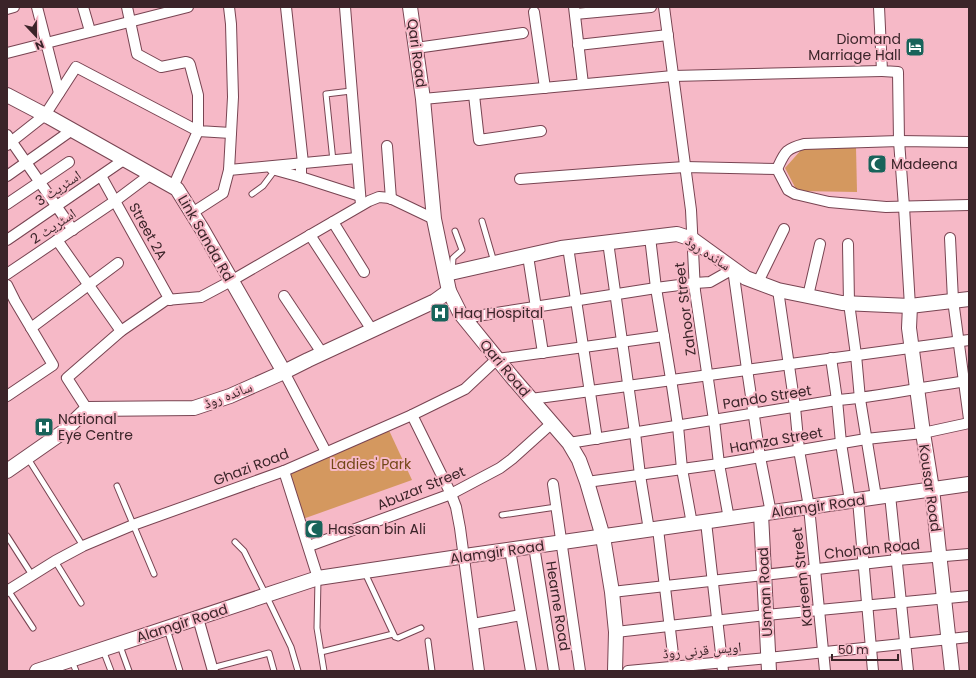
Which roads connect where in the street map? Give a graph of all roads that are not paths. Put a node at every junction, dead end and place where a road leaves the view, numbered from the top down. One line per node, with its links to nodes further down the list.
1 (14, 7): 13 (street)
2 (37, 7): 20 (street)
3 (83, 7): 17 (street)
4 (127, 7): 16 (street)
5 (188, 7): 16 (street)
6 (229, 7): 37 (street)
7 (286, 7): 47 (street)
8 (345, 7): 28 (street)
9 (410, 7): 22 (street, Qari Road)
10 (651, 7): 14 (street)
11 (664, 7): 19 (street, Zahoor Street)
12 (879, 7): 24 (street)
13 (7, 9)
14 (574, 11): 21 (street)
15 (534, 12): 27 (street)
16 (130, 21): 17 (street); 35 (street)
17 (90, 32): 20 (street)
18 (523, 33): 22 (street)
19 (668, 35): 21 (street); 25 (street, Zahoor Street)
20 (46, 43): 23 (street); 29 (street)
21 (578, 45): 26 (street)
22 (416, 48): 32 (street, Qari Road)
23 (7, 53)
24 (882, 71): 25 (street); 39 (street)
25 (673, 76): 26 (street); 48 (street, Zahoor Street)
26 (583, 84): 27 (street)
27 (545, 88): 31 (street)
28 (352, 91): 42 (street); 44 (lane)
29 (59, 93): 33 (street); 35 (street)
30 (7, 95): 33 (street, Link Sanda Rd)
31 (474, 95): 32 (street); 36 (street)
32 (423, 99): 68 (street, Qari Road)
33 (46, 115): 34 (street, Link Sanda Rd); 38 (street)
34 (72, 130): 43 (street, Link Sanda Rd); 46 (street)
35 (198, 131): 37 (street); 58 (street)
36 (541, 131)
37 (231, 134): 51 (street)
38 (9, 141): 46 (street)
39 (899, 141): 40 (street); 50 (street); 66 (street)
40 (969, 142)
41 (387, 146): 60 (street)
42 (357, 158): 44 (street); 62 (street)
43 (125, 159): 52 (street, Link Sanda Rd); 54 (street, اسٹریٹ 3)
44 (333, 160): 47 (street)
45 (69, 162): 57 (street)
46 (26, 163): 53 (street); 57 (street)
47 (302, 163): 49 (street); 55 (street)
48 (685, 167): 50 (street); 56 (street); 77 (street, Zahoor Street)
49 (270, 168): 51 (street); 55 (street); 59 (lane)
50 (777, 169): 66 (street)
51 (229, 170): 67 (street)
52 (151, 174): 58 (street, Link Sanda Rd); 61 (street, اسٹریٹ 2)
53 (7, 176)
54 (101, 176): 61 (street, Street 2A); 65 (street, اسٹریٹ 3)
55 (301, 177): 62 (street)
56 (520, 179)
57 (40, 182): 63 (street); 65 (street)
58 (173, 186): 67 (street, Link Sanda Rd)
59 (252, 194)
60 (392, 199): 62 (street); 68 (street)
61 (115, 201): 72 (street, اسٹریٹ 2); 103 (street, Street 2A)
62 (360, 201): 70 (street)
63 (7, 204)
64 (969, 205): 66 (street)
65 (56, 206): 72 (street); 78 (street, اسٹریٹ 3)
66 (904, 207): 109 (street)
67 (192, 213): 91 (street, Link Sanda Rd)
68 (434, 219): 89 (street, Qari Road)
69 (482, 221): 86 (lane)
70 (333, 222): 74 (street); 88 (street)
71 (784, 229): 92 (street)
72 (72, 230): 79 (street, اسٹریٹ 2)
73 (455, 231): 89 (lane)
74 (310, 235): 91 (street); 112 (street)
75 (650, 237): 77 (street, ساندہ روڈ); 80 (street, ساندہ روڈ); 96 (street)
76 (950, 238): 105 (street)
77 (692, 239): 87 (street, ساندہ روڈ); 93 (street, Zahoor Street)
78 (7, 240)
79 (57, 240): 90 (street, اسٹریٹ 2); 95 (street)
80 (608, 242): 83 (street, ساندہ روڈ); 99 (street)
81 (820, 244): 101 (street)
82 (848, 244): 107 (street)
83 (568, 247): 84 (street, ساندہ روڈ); 104 (street)
84 (528, 256): 86 (street, ساندہ روڈ); 108 (street)
85 (118, 263): 95 (street)
86 (494, 263): 89 (street, ساندہ روڈ)
87 (734, 269): 92 (street, ساندہ روڈ); 93 (street); 126 (street)
88 (364, 272)
89 (449, 273): 98 (street, Qari Road)
90 (7, 274)
91 (231, 281): 103 (street); 127 (street, Link Sanda Rd)
92 (758, 282): 97 (street, ساندہ روڈ)
93 (695, 283): 96 (street); 128 (street, Zahoor Street)
94 (7, 285): 106 (street)
95 (89, 285): 111 (street); 113 (street)
96 (656, 288): 99 (street); 114 (street)
97 (778, 290): 101 (street, ساندہ روڈ); 125 (street, Kareem Street)
98 (449, 291): 110 (street, Qari Road); 112 (street, ساندہ روڈ)
99 (616, 294): 104 (street); 117 (street)
100 (284, 296): 120 (street)
101 (808, 296): 107 (street, ساندہ روڈ)
102 (969, 299): 105 (street, ساندہ روڈ)
103 (170, 300): 113 (street)
104 (576, 300): 108 (street); 118 (street)
105 (953, 300): 109 (street, ساندہ روڈ); 116 (street)
106 (11, 303): 111 (street)
107 (849, 303): 109 (street, ساندہ روڈ); 122 (street)
108 (536, 306): 110 (street); 121 (street)
109 (910, 306): 119 (street, Kousar Road)
110 (464, 318): 124 (street, Qari Road)
111 (31, 328): 134 (street)
112 (372, 330): 120 (street, ساندہ روڈ)
113 (121, 331): 139 (street)
114 (664, 336): 117 (street); 129 (street)
115 (969, 340): 116 (street)
116 (958, 341): 119 (street); 130 (street)
117 (622, 342): 118 (street); 131 (street)
118 (583, 347): 121 (street); 133 (street)
119 (912, 347): 122 (street); 132 (street, Kousar Road)
120 (322, 353): 127 (street, ساندہ روڈ)
121 (543, 353): 124 (street)
122 (856, 354): 123 (street); 136 (street)
123 (831, 358): 125 (street); 137 (street)
124 (497, 359): 135 (street, Qari Road); 141 (street, Ghazi Road)
125 (788, 364): 126 (street); 138 (street, Kareem Street)
126 (747, 369): 128 (street); 140 (street)
127 (284, 372): 139 (street, ساندہ روڈ); 154 (street)
128 (708, 374): 129 (street); 143 (street, Zahoor Street)
129 (671, 379): 131 (street); 146 (street)
130 (967, 381): 132 (street, Pando Street); 142 (street)
131 (629, 385): 133 (street); 147 (street)
132 (917, 389): 136 (street, Pando Street); 148 (street, Kousar Road)
133 (590, 390): 135 (street); 149 (street)
134 (7, 396)
135 (531, 398): 144 (street, Qari Road)
136 (860, 399): 137 (street, Pando Street); 150 (street)
137 (837, 400): 138 (street, Pando Street); 152 (street)
138 (795, 407): 140 (street, Pando Street); 153 (street, Kareem Street)
139 (87, 409): 155 (street)
140 (754, 413): 143 (street, Pando Street); 156 (street)
141 (412, 415): 154 (street, Ghazi Road); 167 (street)
142 (969, 419)
143 (714, 420): 146 (street, Pando Street); 157 (street, Zahoor Street)
144 (552, 423): 151 (street, Qari Road); 167 (street, Abuzar Street)
145 (969, 423): 148 (street, Hamza Street)
146 (678, 426): 147 (street, Pando Street); 158 (street)
147 (635, 433): 149 (street, Pando Street); 161 (street)
148 (923, 433): 150 (street, Hamza Street); 166 (street, Kousar Road)
149 (597, 439): 151 (street, Pando Street)
150 (866, 439): 152 (street, Hamza Street); 168 (street)
151 (569, 443): 162 (street, Qari Road)
152 (841, 443): 153 (street, Hamza Street); 169 (street)
153 (800, 450): 156 (street, Hamza Street); 171 (street, Kareem Street)
154 (326, 452): 160 (street, Ghazi Road)
155 (27, 457): 159 (street); 183 (lane)
156 (760, 457): 157 (street, Hamza Street); 172 (street)
157 (719, 464): 158 (street, Hamza Street); 174 (street, Zahoor Street)
158 (682, 469): 161 (street, Hamza Street); 176 (street)
159 (7, 471)
160 (284, 471): 177 (street, Ghazi Road); 184 (street)
161 (640, 475): 162 (street, Hamza Street); 178 (street)
162 (587, 482): 180 (street, Qari Road)
163 (553, 484): 170 (street)
164 (969, 484): 166 (street, Alamgir Road)
165 (117, 486): 177 (lane)
166 (932, 489): 168 (street, Alamgir Road); 188 (street, Kousar Road)
167 (451, 494): 184 (street, Abuzar Street); 189 (street)
168 (883, 496): 169 (street, Alamgir Road); 190 (street)
169 (854, 500): 171 (street, Alamgir Road); 192 (street)
170 (556, 507): 173 (lane); 182 (street)
171 (809, 507): 172 (street, Alamgir Road); 193 (street, Kareem Street)
172 (766, 513): 174 (street, Alamgir Road); 196 (street, Usman Road)
173 (502, 515)
174 (729, 519): 175 (street, Alamgir Road)
175 (706, 522): 176 (street, Alamgir Road); 199 (street)
176 (692, 524): 178 (street, Alamgir Road)
177 (133, 525): 183 (street, Ghazi Road); 195 (lane)
178 (654, 529): 180 (street, Alamgir Road); 200 (street)
179 (7, 536): 197 (lane)
180 (603, 537): 182 (street, Alamgir Road); 202 (street, Qari Road)
181 (235, 542): 203 (lane)
182 (561, 542): 185 (street, Alamgir Road); 246 (street)
183 (83, 546): 191 (street, Ghazi Road)
184 (309, 546): 198 (street)
185 (534, 546): 186 (street, Alamgir Road); 245 (street, Hearne Road)
186 (510, 550): 189 (street, Alamgir Road); 210 (street)
187 (969, 554): 188 (street, Chohan Road)
188 (939, 556): 190 (street, Chohan Road); 205 (street, Kousar Road)
189 (464, 557): 194 (street, Alamgir Road); 214 (street)
190 (897, 560): 192 (street, Chohan Road); 206 (street)
191 (55, 561): 197 (street, Ghazi Road); 207 (lane)
192 (863, 564): 193 (street, Chohan Road); 208 (street)
193 (815, 569): 196 (street, Chohan Road); 209 (street, Kareem Street)
194 (365, 571): 198 (street, Alamgir Road); 220 (lane)
195 (154, 574)
196 (764, 574): 199 (street, Chohan Road); 211 (street, Usman Road)
197 (32, 575): 201 (street, Ghazi Road)
198 (318, 578): 203 (street, Alamgir Road); 228 (lane)
199 (713, 580): 200 (street, Chohan Road); 213 (street)
200 (665, 586): 202 (street, Chohan Road); 215 (street)
201 (7, 590): 216 (lane)
202 (612, 592): 219 (street, Qari Road)
203 (266, 595): 212 (street, Alamgir Road); 240 (lane)
204 (969, 596): 205 (street)
205 (944, 598): 206 (street); 222 (street, Kousar Road)
206 (901, 602): 208 (street); 225 (street)
207 (81, 603)
208 (867, 605): 209 (street); 226 (street)
209 (819, 610): 211 (street); 229 (street, Kareem Street)
210 (521, 615): 214 (street); 244 (street)
211 (766, 616): 213 (street); 231 (street, Usman Road)
212 (198, 618): 217 (street, Alamgir Road); 233 (street)
213 (717, 621): 215 (street); 232 (street)
214 (474, 624): 243 (street)
215 (670, 626): 219 (street); 234 (street)
216 (33, 628)
217 (167, 628): 224 (street, Alamgir Road); 238 (lane)
218 (421, 628): 220 (lane)
219 (616, 632): 247 (street, Qari Road)
220 (393, 634): 228 (lane)
221 (969, 637): 222 (street, اویس قرنی روڈ)
222 (949, 639): 225 (street, اویس قرنی روڈ); 252 (street, Kousar Road)
223 (428, 641): 242 (lane)
224 (119, 644): 227 (street, Alamgir Road); 237 (lane)
225 (905, 644): 226 (street, اویس قرنی روڈ); 251 (street)
226 (871, 647): 229 (street, اویس قرنی روڈ); 250 (street)
227 (102, 649): 230 (street, Alamgir Road); 236 (lane)
228 (322, 652): 241 (lane)
229 (823, 652): 231 (street, اویس قرنی روڈ); 249 (street, Kareem Street)
230 (74, 665): 235 (street, Alamgir Road)
231 (769, 665): 232 (street, اویس قرنی روڈ)
232 (723, 667): 234 (street, اویس قرنی روڈ)
233 (212, 669): 239 (lane)
234 (675, 669): 248 (street, اویس قرنی روڈ)
235 (37, 671)
236 (111, 671)
237 (129, 671)
238 (180, 671)
239 (274, 671)
240 (298, 671)
241 (324, 671)
242 (432, 671)
243 (479, 671)
244 (531, 671)
245 (554, 671)
246 (580, 671)
247 (615, 671)
248 (628, 671)
249 (825, 671)
250 (873, 671)
251 (908, 671)
252 (952, 671)

